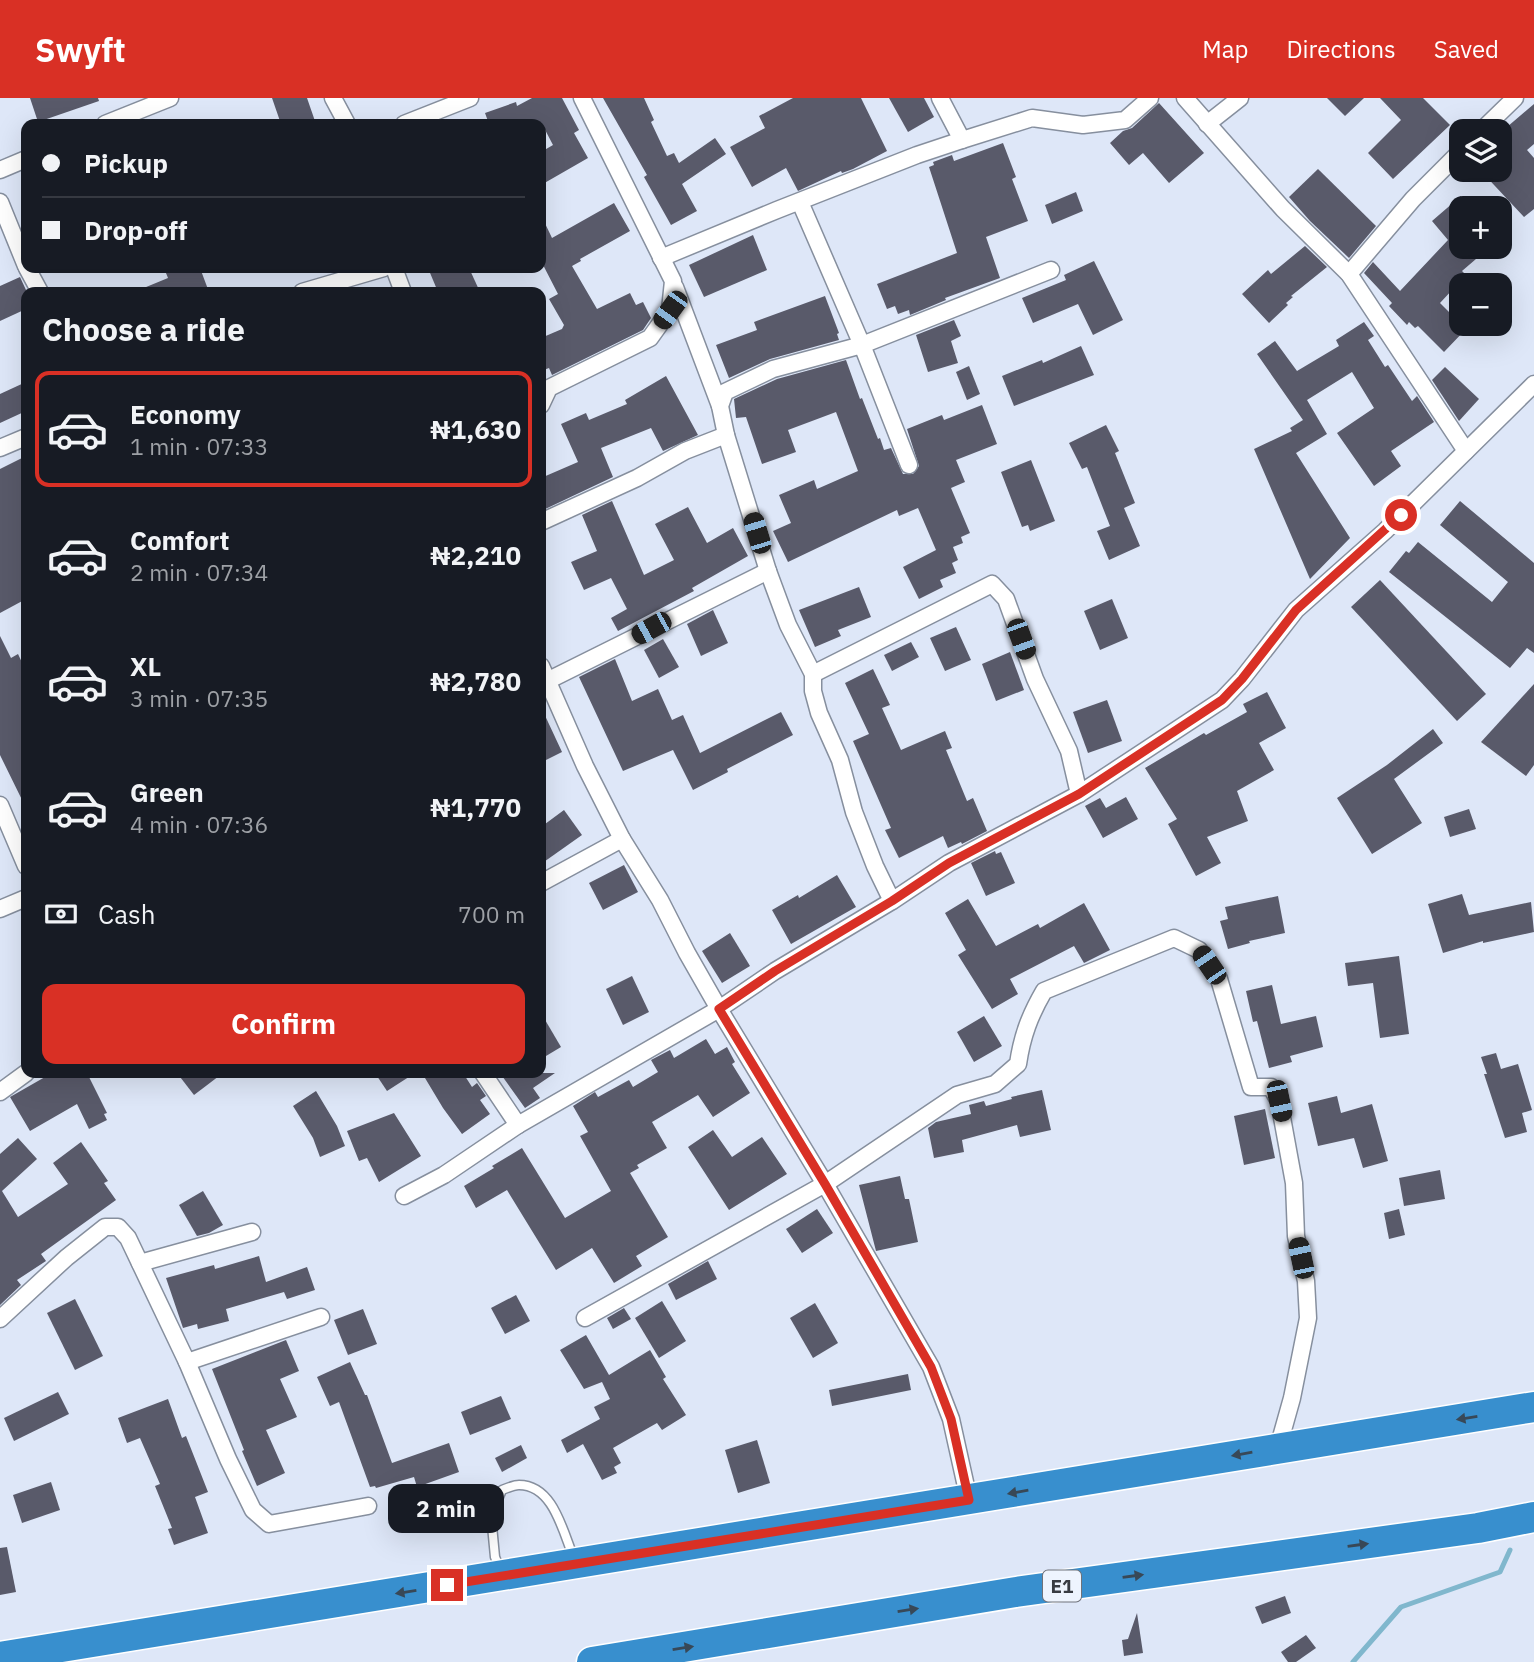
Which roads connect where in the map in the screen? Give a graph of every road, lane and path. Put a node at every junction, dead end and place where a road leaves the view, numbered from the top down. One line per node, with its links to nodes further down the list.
1 (170, 98): 10 (street)
2 (333, 98): 11 (street)
3 (470, 98): 12 (street)
4 (582, 98): 22 (street)
5 (940, 98): 15 (street)
6 (1150, 98): 15 (street)
7 (1185, 98): 14 (street)
8 (1240, 98): 14 (street)
9 (1515, 98): 13 (street)
10 (117, 119)
11 (344, 119)
12 (417, 119)
13 (1494, 119)
14 (1207, 124): 25 (street)
15 (962, 140): 20 (street)
16 (21, 161): 18 (street)
17 (1449, 163): 25 (street)
18 (0, 170)
19 (0, 202): 21 (street)
20 (800, 202): 22 (street); 28 (street)
21 (21, 253)
22 (661, 258): 26 (street)
23 (1051, 270): 28 (street)
24 (367, 273): 27 (street)
25 (1349, 274): 35 (street)
26 (673, 281): 30 (street); 31 (street)
27 (319, 287)
28 (862, 345): 31 (street); 36 (street)
29 (1534, 384): 35 (street)
30 (546, 394)
31 (720, 405): 32 (street)
32 (726, 435): 37 (street); 38 (street)
33 (21, 439): 34 (street)
34 (0, 448)
35 (1466, 451): 42 (street)
36 (909, 465)
37 (546, 520)
38 (768, 572): 39 (street); 40 (street)
39 (813, 674): 42 (street); 48 (street)
40 (546, 676)
41 (546, 683): 44 (street)
42 (1079, 794): 48 (street)
43 (0, 805): 45 (street)
44 (622, 839): 46 (street); 50 (street)
45 (21, 854)
46 (546, 880)
47 (21, 900): 49 (street)
48 (892, 901): 50 (street)
49 (0, 909)
50 (719, 1009): 54 (street); 55 (street)
51 (21, 1077): 53 (street)
52 (486, 1078): 54 (street)
53 (0, 1092)
54 (518, 1125): 56 (street)
55 (825, 1184): 60 (street); 64 (street); 65 (street)
56 (404, 1196)
57 (252, 1232): 58 (street)
58 (140, 1263): 61 (street); 62 (street)
59 (321, 1317): 62 (street)
60 (585, 1318)
61 (0, 1319)
62 (187, 1362): 66 (street)
63 (1534, 1407): 64 (highway, one-way to 64)
64 (1278, 1448): 65 (highway, one-way to 65)
65 (969, 1500): 68 (highway)
66 (369, 1506)
67 (1534, 1517): 71 (highway, E1, one-way to 67)
68 (576, 1564): 69 (highway); 69 (lane)
69 (502, 1576): 70 (highway, one-way to 70)
70 (0, 1657)
71 (592, 1662)

